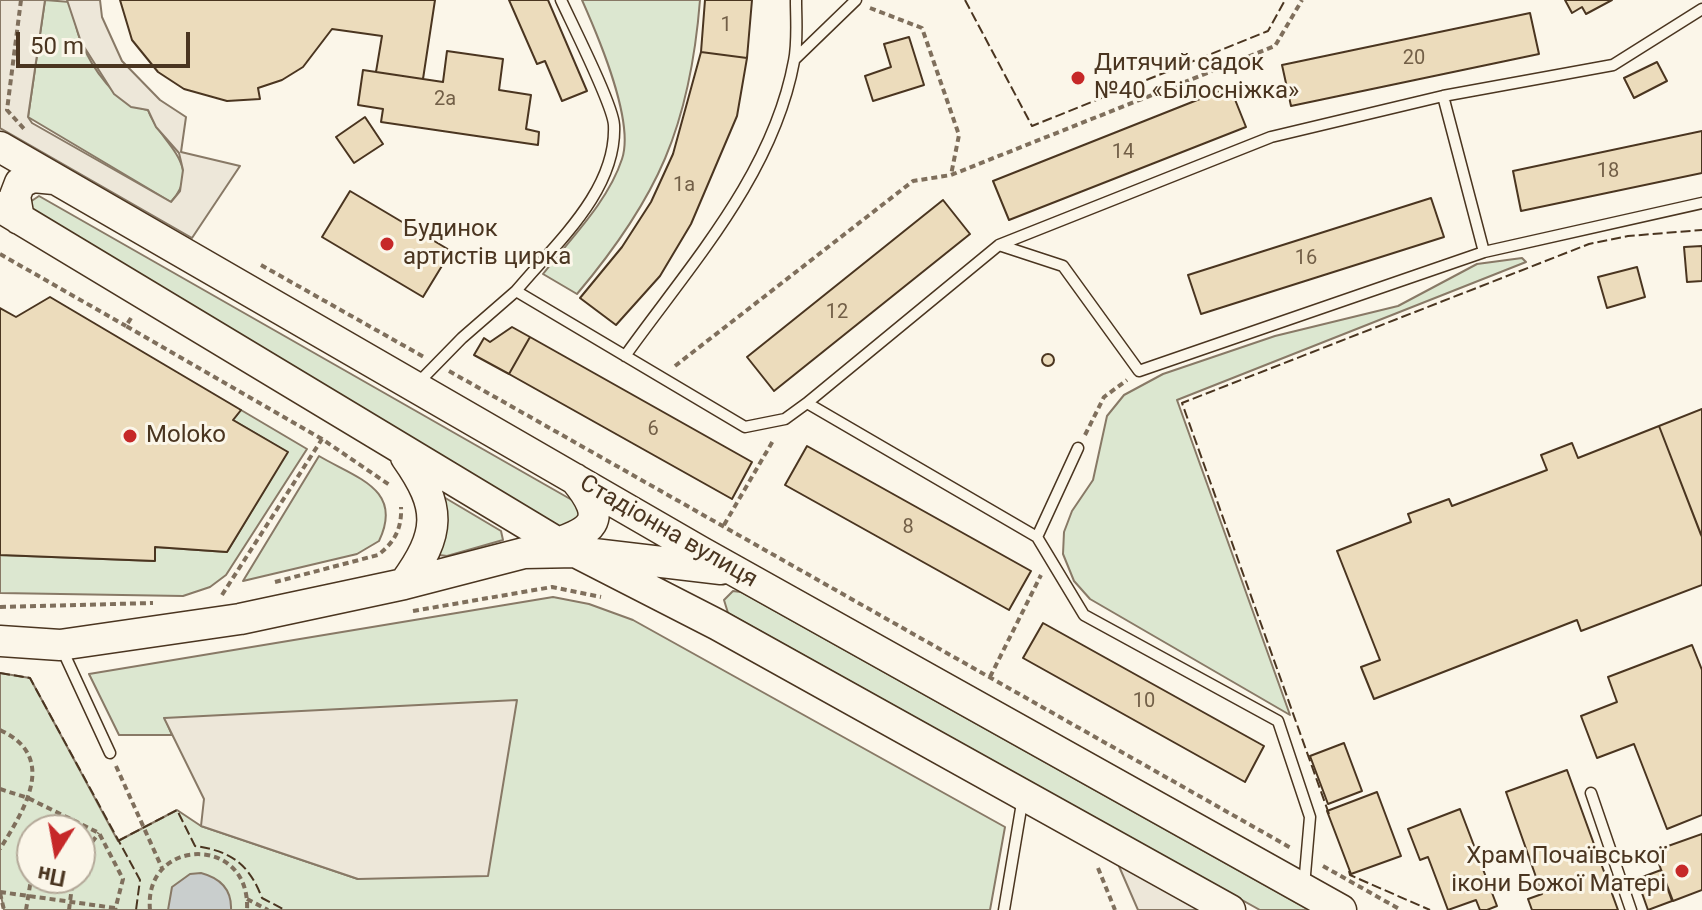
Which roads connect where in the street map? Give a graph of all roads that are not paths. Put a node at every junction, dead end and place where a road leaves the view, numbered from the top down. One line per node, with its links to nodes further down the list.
1 (561, 0): 13 (lane)
2 (796, 0): 5 (lane)
3 (855, 1): 5 (lane)
4 (1702, 9): 6 (lane)
5 (795, 59): 14 (lane)
6 (1443, 96): 11 (lane); 12 (lane)
7 (6, 150): 8 (street, Стадіонна вулиця)
8 (54, 179): 10 (street); 15 (street, Стадіонна вулиця)
9 (1702, 203): 12 (lane)
10 (10, 213): 18 (street)
11 (999, 245): 12 (lane); 16 (lane)
12 (1484, 252)
13 (516, 291): 14 (lane); 15 (lane)
14 (625, 356): 16 (lane)
15 (415, 386): 19 (street, Стадіонна вулиця)
16 (807, 403): 20 (lane)
17 (1078, 448): 20 (lane)
18 (400, 449): 21 (street); 23 (street)
19 (573, 478): 21 (street); 22 (street, Стадіонна вулиця)
20 (1037, 537): 29 (lane)
21 (567, 547): 22 (street); 23 (street); 28 (street)
22 (735, 571): 29 (street, Стадіонна вулиця)
23 (408, 598): 25 (street)
24 (0, 641): 25 (street)
25 (60, 645): 26 (lane)
26 (110, 753)
27 (1591, 793): 33 (lane)
28 (1023, 795): 30 (lane); 31 (street)
29 (1304, 890): 32 (street, Стадіонна вулиця)
30 (1004, 910)
31 (1230, 910)
32 (1341, 910)
33 (1631, 910)

